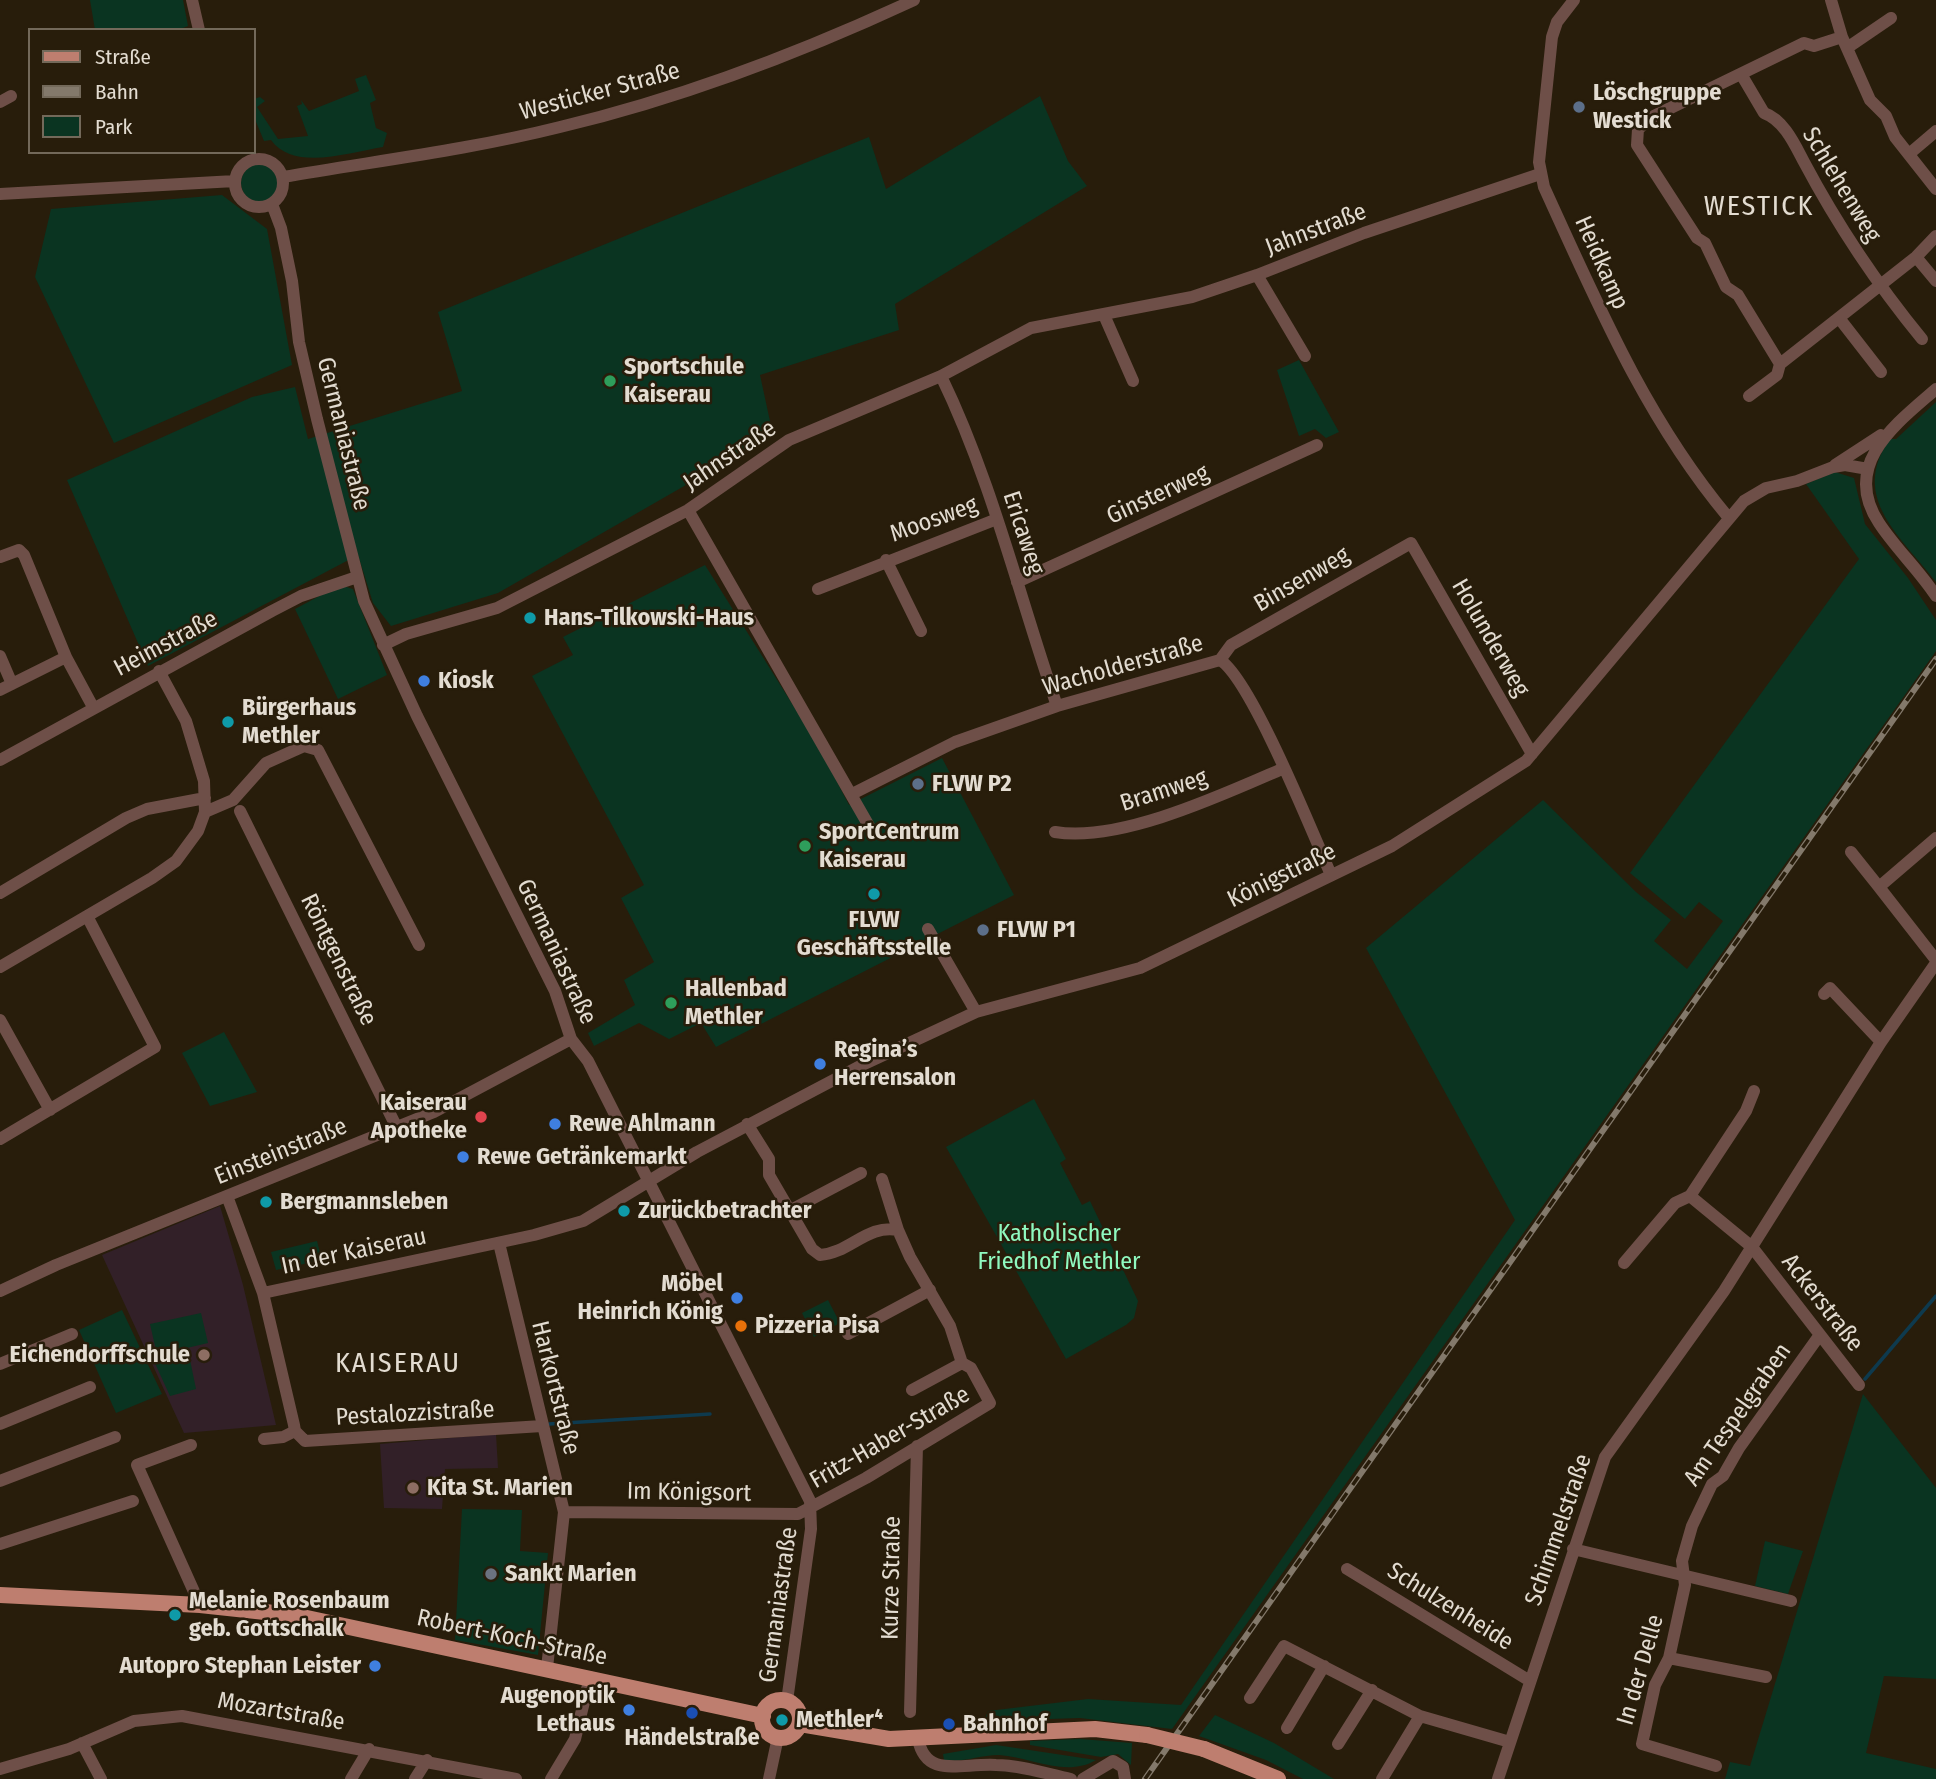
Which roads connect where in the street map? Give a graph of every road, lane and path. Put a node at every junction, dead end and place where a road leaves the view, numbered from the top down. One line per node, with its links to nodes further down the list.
1 (192, 0): 6 (street)
2 (914, 0): 13 (street, Westicker Straße)
3 (1574, 0): 12 (street, Heidkamp)
4 (1831, 0): 7 (street)
5 (1891, 19): 7 (street)
6 (199, 28)
7 (1845, 43): 8 (street); 10 (street)
8 (1741, 74): 22 (street, Schlehenweg); 27 (street)
9 (1936, 131): 10 (street)
10 (1909, 154): 15 (street)
11 (249, 156): 13 (street); 14 (street)
12 (1540, 174): 20 (street, Jahnstraße); 38 (street, Heidkamp)
13 (283, 177): 17 (street)
14 (235, 181): 16 (street); 17 (street)
15 (1936, 189)
16 (0, 194)
17 (272, 204): 43 (street, Germaniastraße)
18 (1936, 236): 19 (street)
19 (1916, 257): 21 (street); 22 (street)
20 (1257, 275): 23 (street, Jahnstraße); 26 (street)
21 (1936, 281)
22 (1879, 286): 24 (street); 25 (street, Schlehenweg)
23 (1104, 315): 29 (street, Jahnstraße); 30 (street)
24 (1839, 318): 27 (street); 28 (street)
25 (1922, 339)
26 (1304, 356)
27 (1780, 364): 32 (street)
28 (1881, 372)
29 (942, 376): 37 (street, Jahnstraße); 39 (street, Ericaweg)
30 (1133, 381)
31 (1936, 389): 33 (street, Königstraße)
32 (1749, 396)
33 (1890, 429): 35 (street, Königstraße); 36 (street, Königstraße)
34 (1317, 444): 44 (street, Ginsterweg)
35 (1833, 467): 36 (street, Königstraße); 38 (street, Königstraße)
36 (1868, 469): 46 (street)
37 (688, 510): 48 (street, Jahnstraße); 59 (street)
38 (1728, 517): 56 (street, Königstraße)
39 (997, 519): 42 (street, Moosweg); 44 (street, Ericaweg)
40 (1411, 543): 51 (street, Binsenweg); 56 (street, Holunderweg)
41 (0, 557): 50 (street)
42 (886, 560): 45 (street, Moosweg); 47 (street, Moosweg)
43 (357, 577): 48 (street, Germaniastraße); 52 (street, Heimstraße)
44 (1017, 582): 54 (street, Ericaweg)
45 (818, 589)
46 (1936, 596)
47 (921, 631)
48 (383, 645): 78 (street, Germaniastraße)
49 (0, 656): 53 (street)
50 (66, 657): 53 (street); 55 (street)
51 (1220, 660): 54 (street, Wacholderstraße); 58 (street, Wacholderstraße)
52 (159, 671): 55 (street, Heimstraße); 60 (street)
53 (6, 687)
54 (1057, 706): 59 (street, Wacholderstraße)
55 (93, 707): 57 (street, Heimstraße)
56 (1532, 754): 67 (street, Königstraße)
57 (0, 760)
58 (1282, 769): 64 (street, Bramweg); 67 (street, Wacholderstraße)
59 (852, 794): 63 (street)
60 (205, 797): 62 (street); 69 (street)
61 (240, 811): 83 (street, Röntgenstraße)
62 (205, 812): 70 (street); 72 (street)
63 (869, 826)
64 (1055, 832)
65 (1936, 838): 68 (street)
66 (1851, 852): 68 (street)
67 (1331, 875): 76 (street, Königstraße)
68 (1879, 887): 73 (street)
69 (0, 893)
70 (87, 916): 74 (street); 81 (street)
71 (928, 929): 76 (street)
72 (419, 945)
73 (1936, 961): 79 (street, Schimmelstraße)
74 (0, 967)
75 (1824, 994): 79 (street)
76 (976, 1012): 82 (street, Königstraße)
77 (0, 1020): 81 (street)
78 (571, 1039): 83 (street, Einsteinstraße); 87 (street, Germaniastraße)
79 (1881, 1042): 93 (street, Schimmelstraße)
80 (1754, 1091): 89 (street)
81 (50, 1110): 84 (street)
82 (747, 1124): 87 (street, Königstraße); 90 (street)
83 (397, 1128): 88 (street, Einsteinstraße)
84 (0, 1139)
85 (862, 1173): 90 (street)
86 (882, 1179): 91 (street)
87 (648, 1181): 92 (street, In der Kaiserau); 115 (street, Germaniastraße)
88 (226, 1196): 96 (street, Einsteinstraße); 97 (street, In der Kaiserau)
89 (1690, 1196): 93 (street); 94 (street)
90 (789, 1212): 91 (street)
91 (898, 1230): 95 (street)
92 (499, 1243): 97 (street, In der Kaiserau); 107 (street, Harkortstraße)
93 (1752, 1247): 100 (street, Ackerstraße); 118 (street, Schimmelstraße)
94 (1624, 1263)
95 (930, 1290): 99 (street); 101 (street)
96 (0, 1291)
97 (263, 1293): 108 (street, In der Kaiserau)
98 (72, 1334): 102 (street)
99 (848, 1334)
100 (1819, 1336): 103 (street, Ackerstraße); 120 (street, Am Tespelgraben)
101 (962, 1363): 105 (street); 112 (street, Fritz-Haber-Straße)
102 (0, 1364)
103 (1859, 1385)
104 (90, 1387): 106 (street)
105 (912, 1390)
106 (0, 1424)
107 (542, 1426): 108 (street, Pestalozzistraße); 116 (street, Harkortstraße)
108 (295, 1431): 110 (street)
109 (115, 1437): 113 (street)
110 (264, 1439)
111 (191, 1445): 123 (street)
112 (917, 1446): 115 (street, Fritz-Haber-Straße); 133 (street, Kurze Straße)
113 (0, 1481)
114 (132, 1501): 117 (street)
115 (811, 1508): 116 (street, Im Königsort); 132 (street, Germaniastraße)
116 (564, 1512): 126 (street, Harkortstraße)
117 (0, 1544)
118 (1573, 1549): 120 (street); 129 (street, Schimmelstraße)
119 (1347, 1569): 129 (street, Schulzenheide)
120 (1683, 1573): 122 (street); 124 (street, In der Delle)
121 (0, 1595): 123 (main road, Robert-Koch-Straße)
122 (1791, 1601)
123 (200, 1605): 126 (main road, Robert-Koch-Straße)
124 (1670, 1658): 128 (street); 145 (street, In der Delle)
125 (1324, 1666): 130 (street); 131 (street); 137 (street)
126 (547, 1668): 127 (main road, Robert-Koch-Straße)
127 (590, 1677): 134 (main road, Robert-Koch-Straße); 152 (street)
128 (1766, 1677)
129 (1530, 1681): 141 (street, Schimmelstraße)
130 (1372, 1690): 135 (street); 142 (street)
131 (1250, 1698)
132 (787, 1701): 134 (main road); 136 (main road)
133 (910, 1712)
134 (763, 1716): 138 (main road)
135 (1420, 1716): 141 (street); 158 (street)
136 (800, 1724): 138 (main road); 139 (main road)
137 (1287, 1728)
138 (778, 1737): 153 (street)
139 (918, 1739): 154 (street); 157 (main road, bridge)
140 (78, 1741): 143 (street, Mozartstraße); 146 (street, Mozartstraße); 148 (street)
141 (1510, 1742): 159 (street, Schimmelstraße)
142 (1338, 1744)
143 (369, 1749): 144 (street, Mozartstraße); 149 (street)
144 (427, 1760): 147 (street, Mozartstraße); 150 (street)
145 (1716, 1766)
146 (0, 1769)
147 (484, 1776): 151 (street, Mozartstraße)
148 (101, 1779)
149 (351, 1779)
150 (415, 1779)
151 (516, 1779)
152 (551, 1779)
153 (769, 1779)
154 (1071, 1779)
155 (1083, 1779): 156 (street)
156 (1125, 1779)
157 (1279, 1779)
158 (1382, 1779)
159 (1498, 1779)

